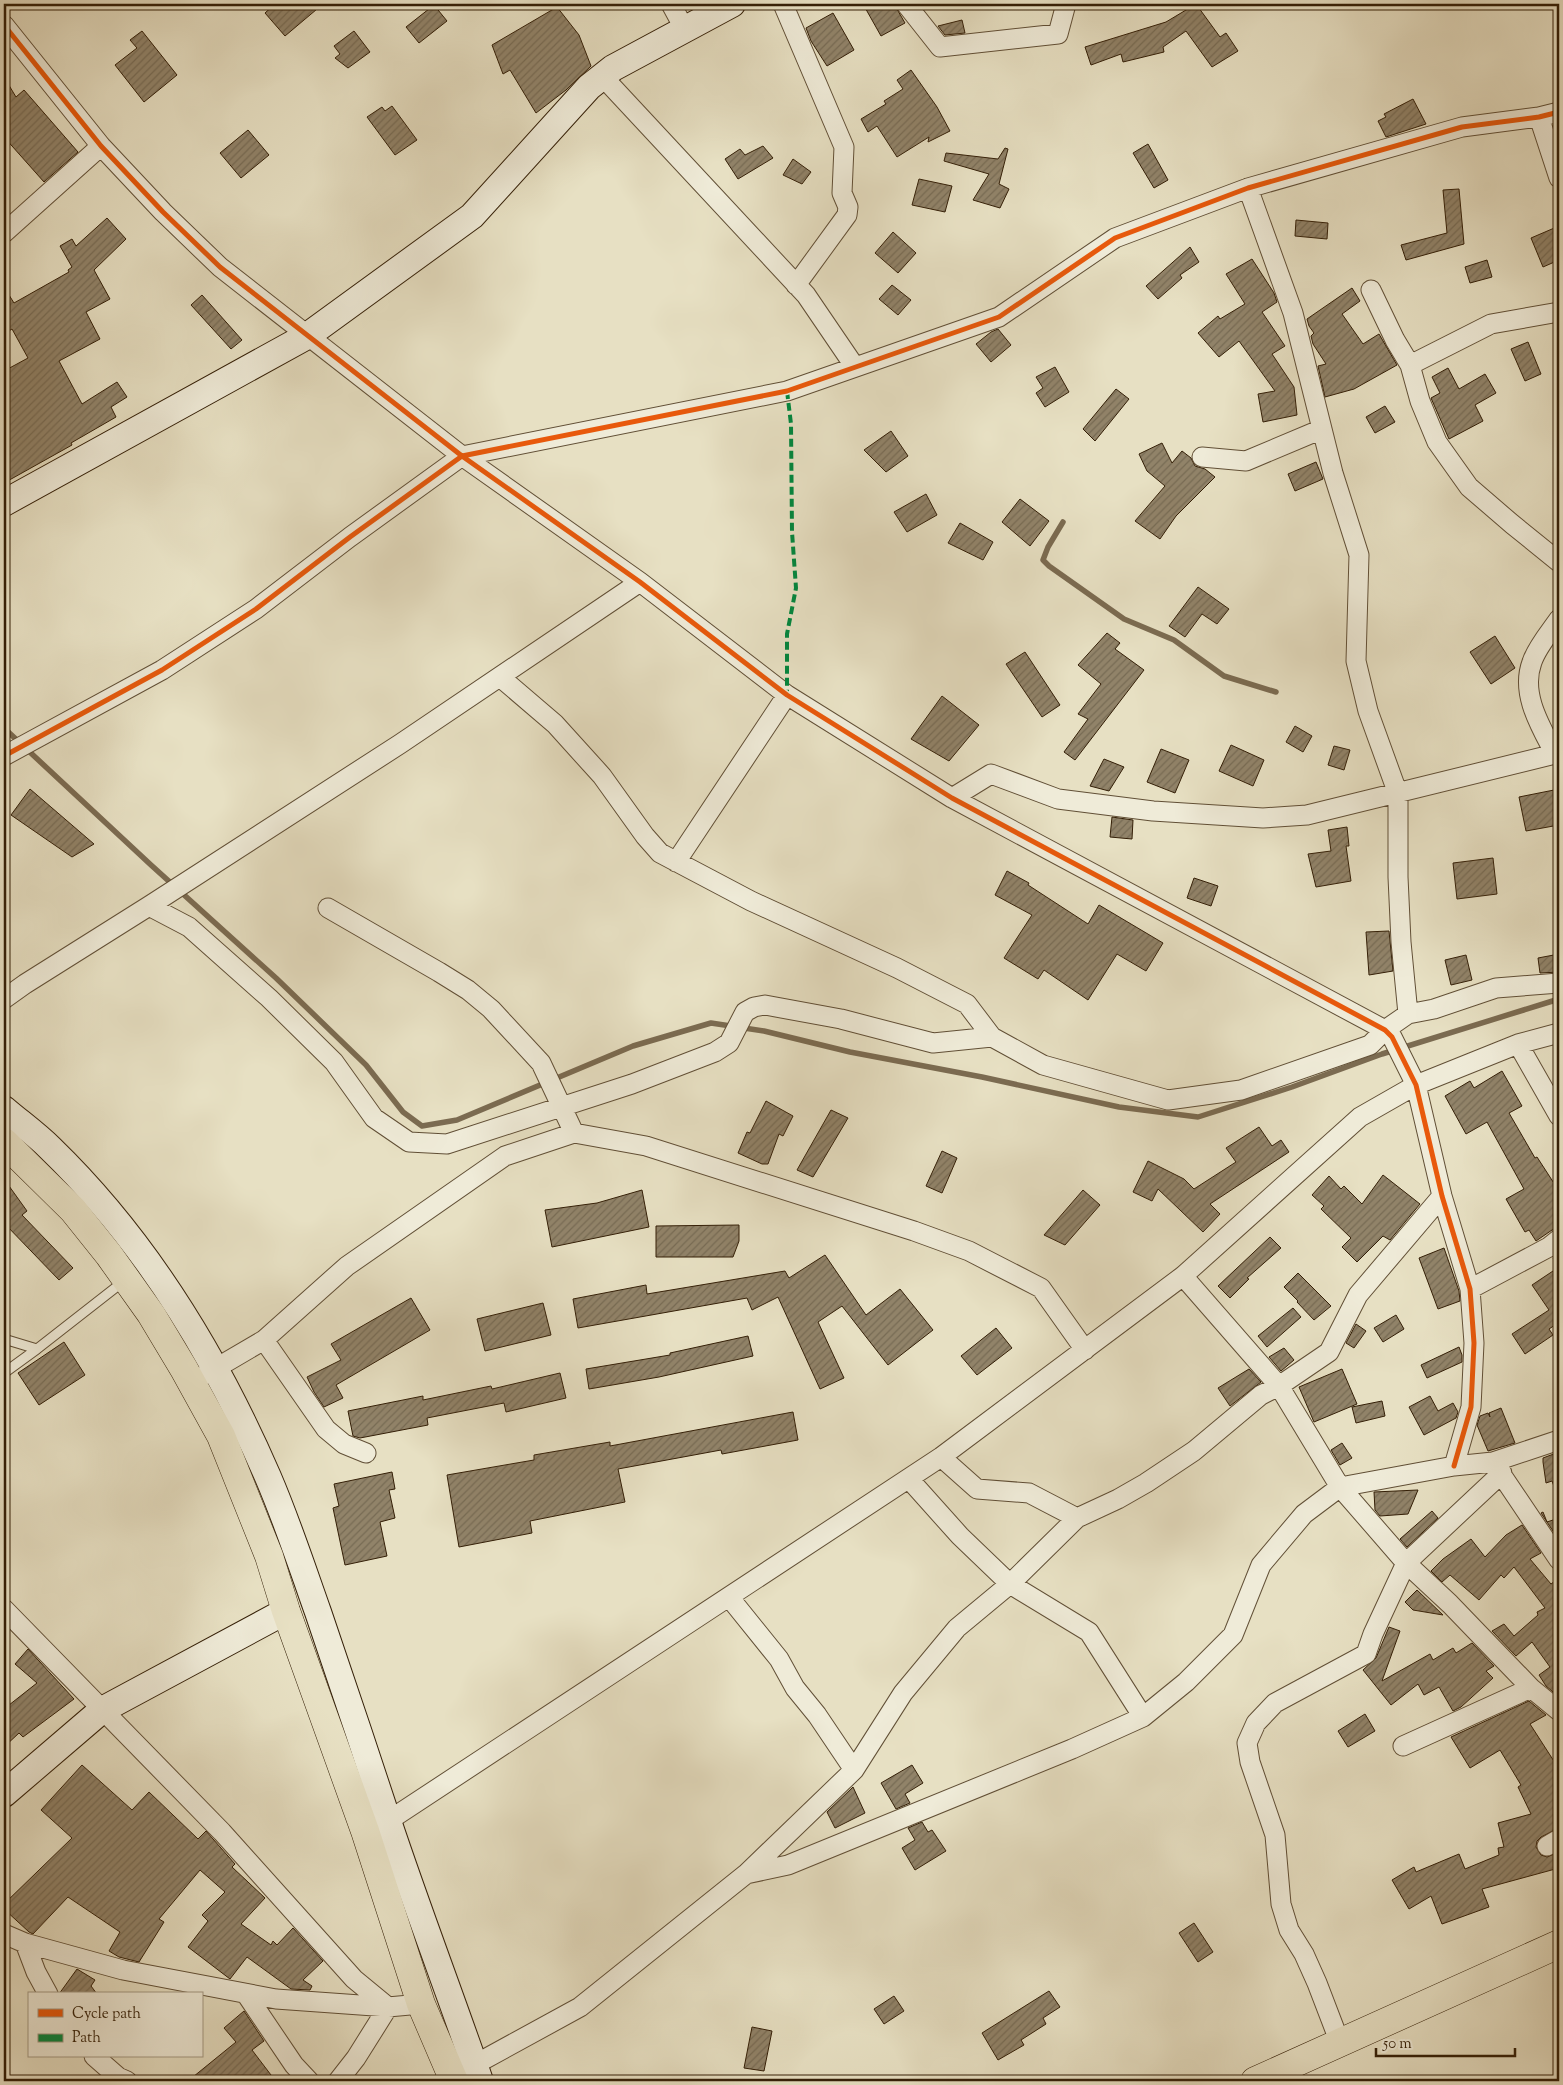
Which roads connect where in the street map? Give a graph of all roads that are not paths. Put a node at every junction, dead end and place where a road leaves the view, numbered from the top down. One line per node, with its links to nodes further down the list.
1 (671, 4): 7 (street)
2 (732, 4): 7 (main road)
3 (782, 4): 15 (street)
4 (906, 4): 5 (street)
5 (1066, 4)
6 (4, 25): 11 (street)
7 (684, 28): 8 (main road)
8 (603, 77): 15 (street); 18 (main road)
9 (1559, 112): 10 (street)
10 (1539, 118): 12 (street); 13 (street)
11 (100, 146): 14 (street); 18 (street)
12 (1559, 178)
13 (1248, 188): 20 (street); 21 (street)
14 (4, 232)
15 (796, 285): 20 (street)
16 (1371, 290): 19 (street)
17 (1559, 312): 19 (street)
18 (307, 336): 22 (street); 24 (main road)
19 (1410, 365): 25 (street)
20 (854, 367): 22 (street)
21 (1322, 429): 23 (street); 32 (street)
22 (462, 456): 26 (street); 31 (street)
23 (1202, 458)
24 (4, 503)
25 (1559, 562)
26 (640, 582): 28 (street); 29 (street)
27 (1559, 619): 30 (street)
28 (500, 677): 34 (street); 35 (street)
29 (787, 695): 33 (street); 34 (street)
30 (1557, 752): 32 (street)
31 (7, 755)
32 (1398, 794): 33 (street); 39 (street)
33 (952, 798): 40 (street)
34 (676, 862): 42 (street)
35 (148, 906): 38 (street); 45 (street)
36 (328, 908): 45 (street)
37 (1559, 983): 39 (street)
38 (4, 1000)
39 (1408, 1014): 40 (street)
40 (1388, 1033): 42 (street); 44 (street)
41 (1559, 1033): 43 (street)
42 (992, 1037): 45 (street)
43 (1518, 1044): 44 (street); 47 (street)
44 (1416, 1085): 50 (street); 52 (street)
45 (558, 1100): 48 (street)
46 (4, 1110): 59 (main road)
47 (1559, 1116)
48 (574, 1133): 56 (street); 58 (street)
49 (4, 1142): 53 (main road)
50 (1442, 1196): 54 (street); 62 (street)
51 (1559, 1239): 54 (street)
52 (1183, 1276): 58 (street); 62 (street)
53 (126, 1279): 57 (lane); 61 (main road)
54 (1470, 1289): 66 (street)
55 (4, 1339): 57 (lane)
56 (264, 1340): 59 (street); 64 (street)
57 (37, 1349): 60 (lane)
58 (1085, 1350): 65 (street)
59 (215, 1368): 61 (street); 84 (main road)
60 (4, 1372)
61 (192, 1383): 76 (main road)
62 (1279, 1386): 69 (street); 70 (street)
63 (1559, 1440): 67 (street)
64 (366, 1453)
65 (941, 1457): 68 (street); 70 (street)
66 (1454, 1466): 67 (street); 69 (street)
67 (1497, 1468): 71 (street); 72 (street)
68 (909, 1479): 73 (street); 74 (street)
69 (1340, 1487): 72 (street); 80 (street)
70 (1077, 1518): 73 (street)
71 (1559, 1560)
72 (1406, 1563): 77 (street); 93 (street)
73 (1010, 1584): 80 (street); 82 (street)
74 (729, 1597): 82 (street); 84 (street)
75 (4, 1610): 78 (street)
76 (286, 1611): 78 (main road); 84 (main road)
77 (1531, 1688): 79 (street); 81 (street)
78 (102, 1710): 83 (main road); 92 (street)
79 (1559, 1711)
80 (1143, 1717): 85 (street)
81 (1403, 1746)
82 (854, 1770): 85 (street)
83 (4, 1794)
84 (376, 1826): 91 (main road); 95 (main road)
85 (746, 1874): 95 (street)
86 (4, 1934): 87 (street)
87 (25, 1943): 89 (street); 90 (street)
88 (1559, 1944): 93 (main road)
89 (47, 1992)
90 (246, 1994): 92 (street); 97 (street)
91 (422, 2004): 92 (street); 95 (main road)
92 (388, 2007): 98 (street)
93 (1340, 2043): 99 (main road)
94 (96, 2058): 96 (street)
95 (469, 2076)
96 (127, 2081)
97 (308, 2081)
98 (338, 2081)
99 (1255, 2081)

